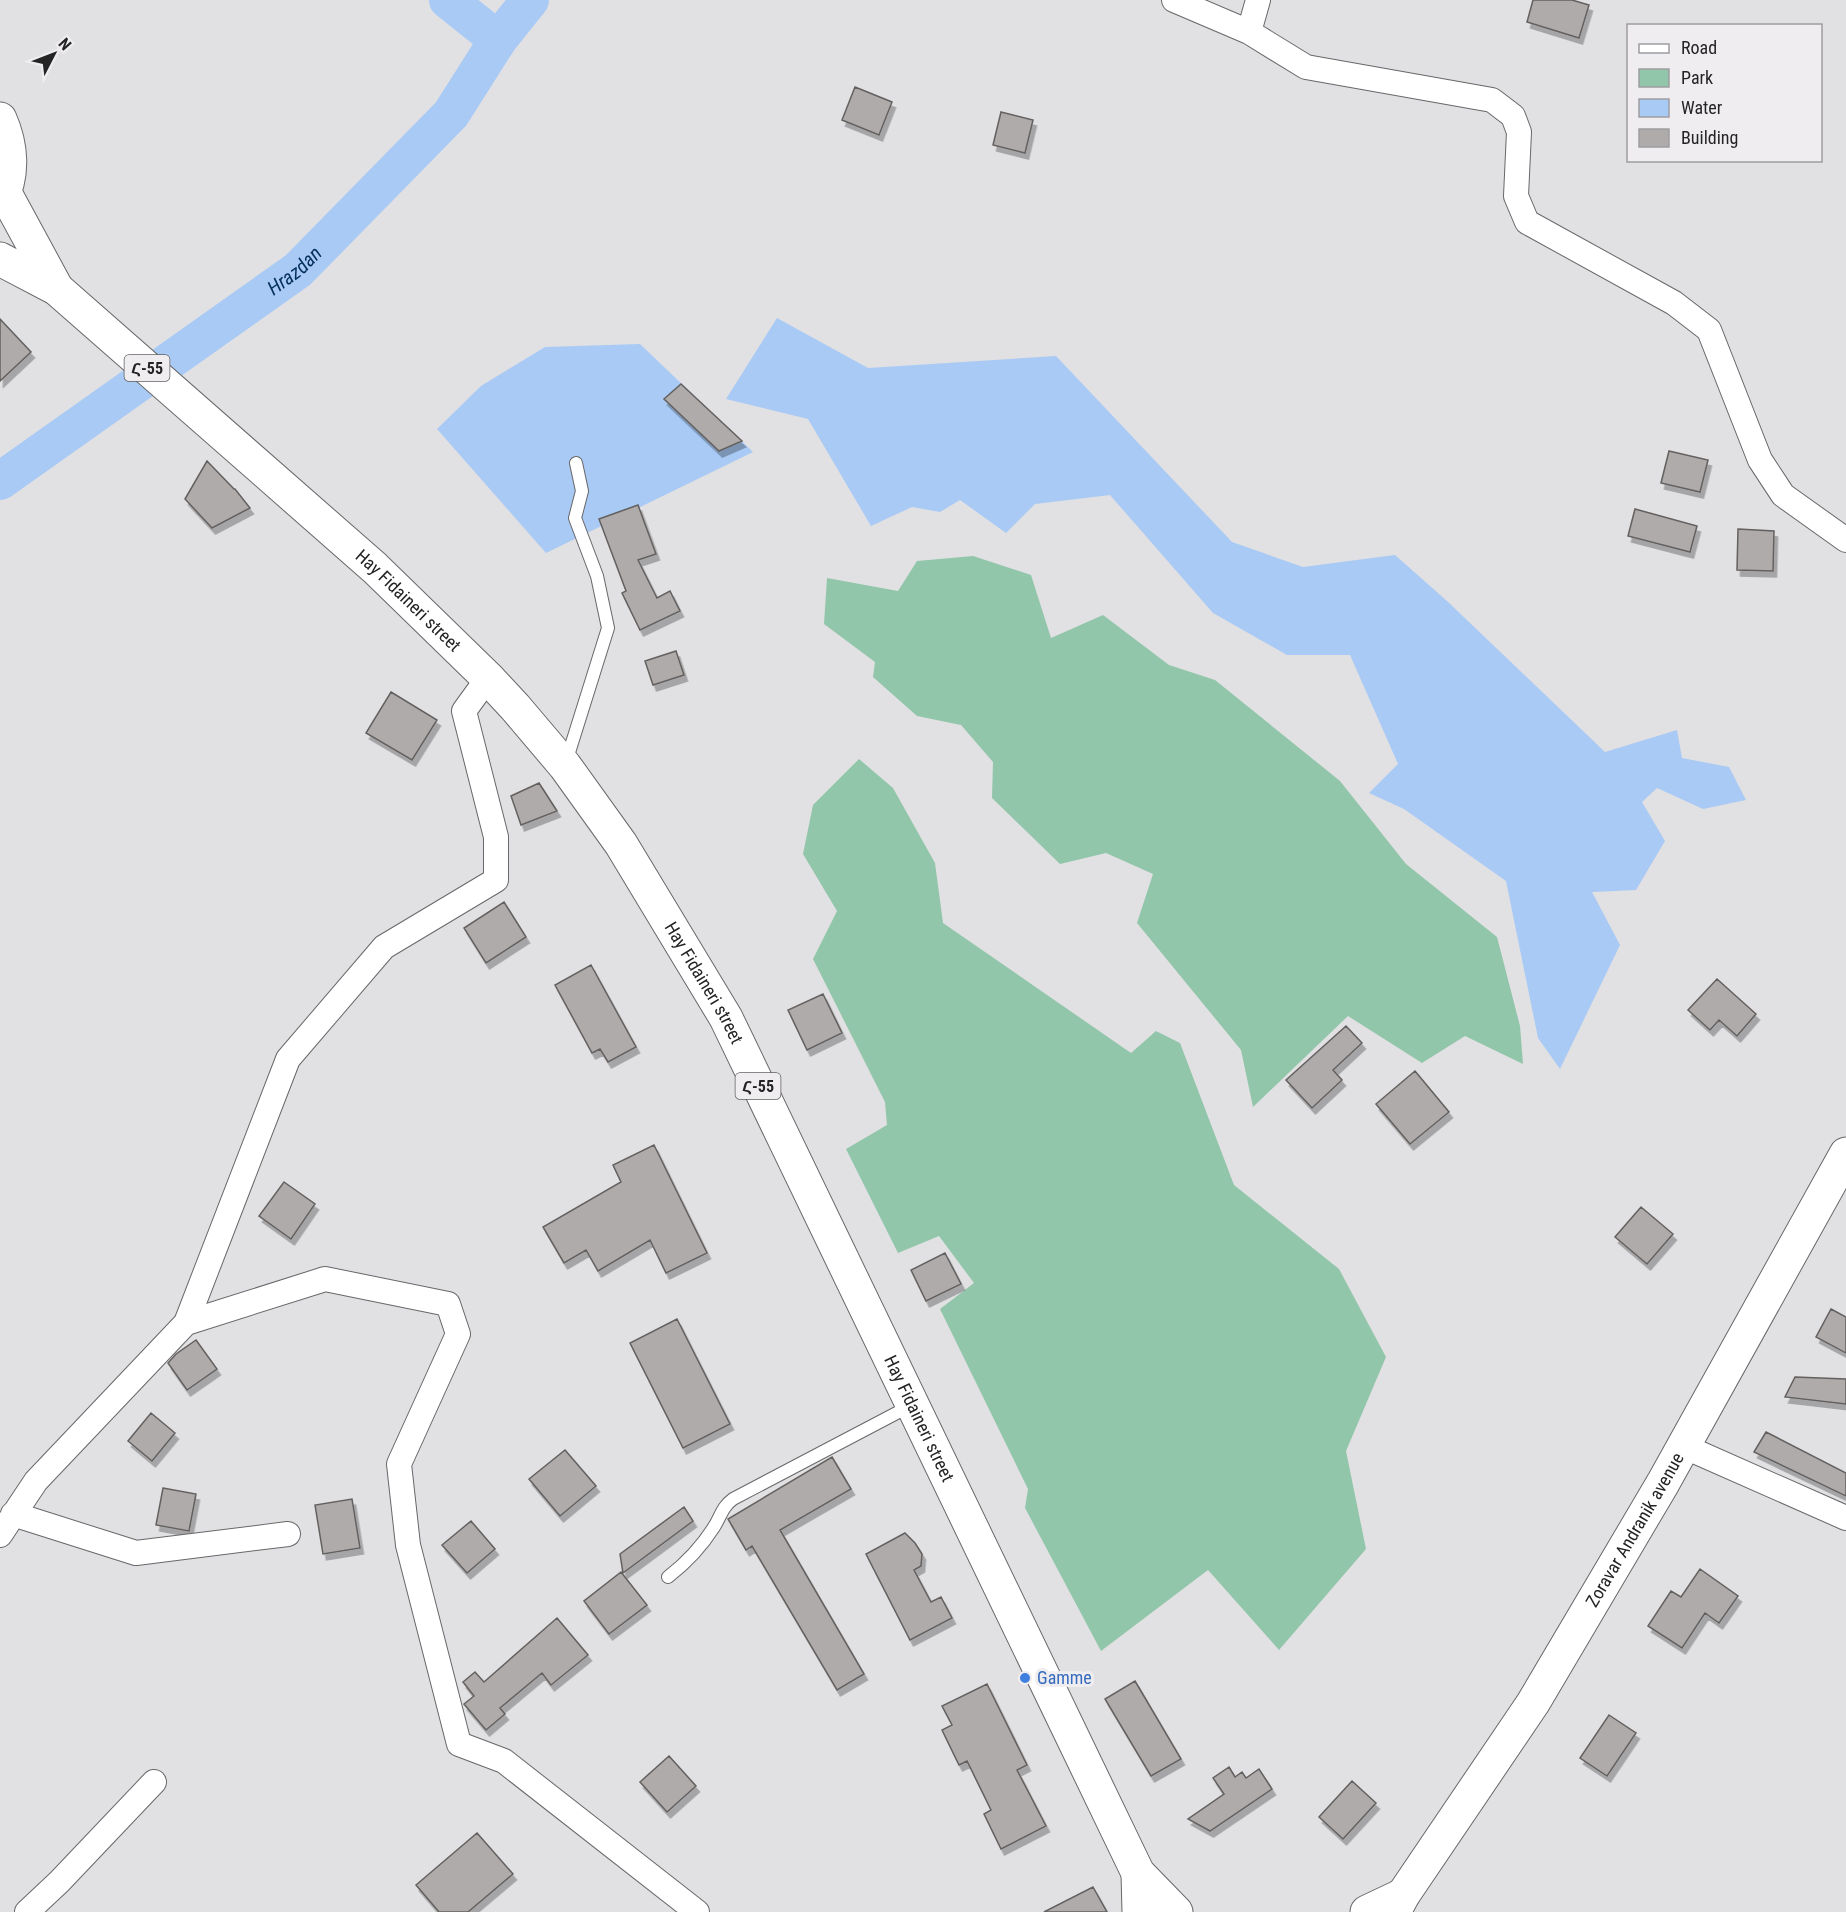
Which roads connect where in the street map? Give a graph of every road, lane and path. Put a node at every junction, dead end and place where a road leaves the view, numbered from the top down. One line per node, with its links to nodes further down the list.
1 (1174, 0): 3 (street)
2 (1258, 0): 3 (street)
3 (1249, 32): 9 (street)
4 (0, 119): 5 (main road, Հ-55)
5 (2, 197): 7 (main road, Hay Fidaineri street / Հ-55)
6 (0, 259): 7 (main road, Hay Fidaineri street / Հ-55)
7 (57, 289): 10 (main road, Hay Fidaineri street / Հ-55)
8 (576, 463): 11 (lane)
9 (1846, 540)
10 (488, 678): 11 (main road, Hay Fidaineri street / Հ-55); 13 (street)
11 (565, 766): 14 (main road, Hay Fidaineri street / Հ-55)
12 (1846, 1154): 15 (main road, Zoravar Andranik avenue)
13 (186, 1323): 16 (street); 25 (street)
14 (911, 1406): 20 (lane); 22 (main road, Hay Fidaineri street / Հ-55)
15 (1683, 1446): 17 (street); 23 (main road, Zoravar Andranik avenue)
16 (12, 1514): 18 (street); 19 (street)
17 (1846, 1518)
18 (288, 1534)
19 (0, 1535)
20 (668, 1577)
21 (154, 1782): 24 (street)
22 (1138, 1873): 26 (main road, Hay Fidaineri street / Հ-55); 27 (main road, Hay Fidaineri street / Հ-55)
23 (1398, 1904): 28 (main road, Zoravar Andranik avenue)
24 (27, 1912)
25 (697, 1912)
26 (1139, 1912)
27 (1176, 1912)
28 (1367, 1912)

